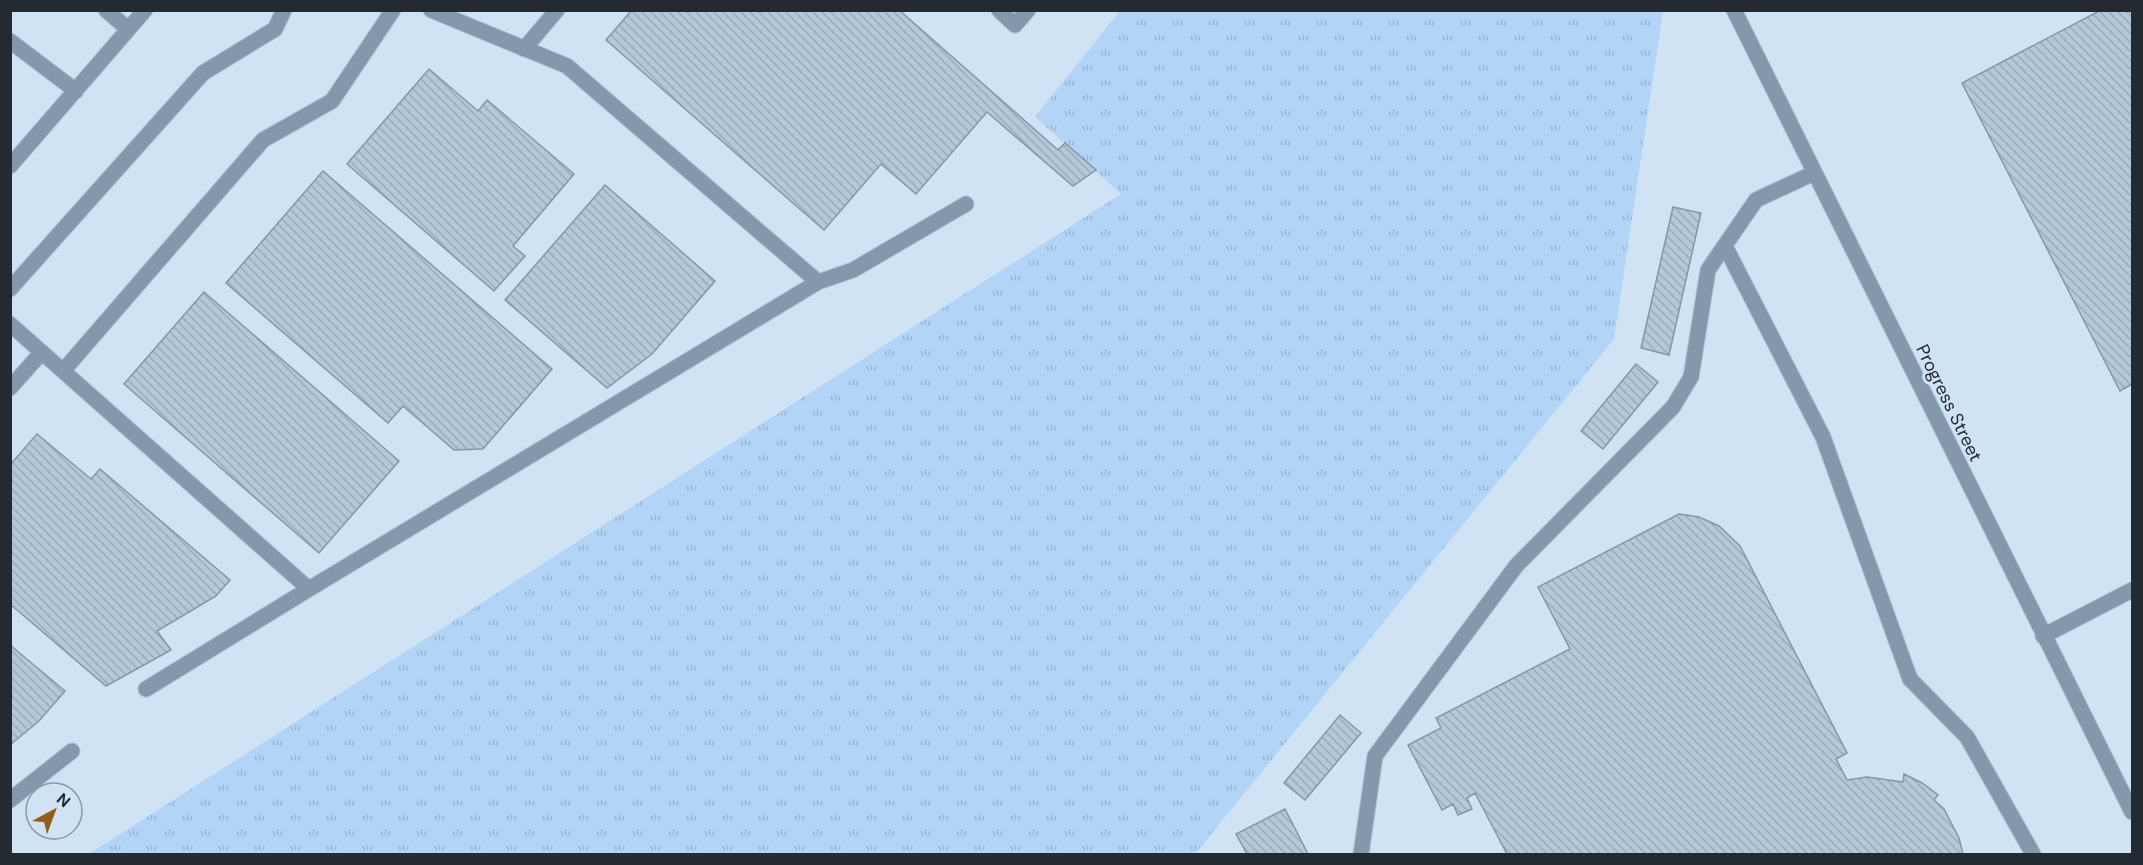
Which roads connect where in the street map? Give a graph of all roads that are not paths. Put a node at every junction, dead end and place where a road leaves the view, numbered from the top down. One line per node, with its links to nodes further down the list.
1 (106, 10): 10 (street)
2 (145, 10): 10 (street)
3 (284, 10): 19 (street)
4 (393, 10): 22 (street)
5 (431, 10): 12 (street)
6 (557, 10): 12 (street)
7 (999, 10): 8 (street)
8 (1028, 10)
9 (1734, 10): 15 (street, Progress Street)
10 (128, 29): 13 (street)
11 (10, 41): 13 (street)
12 (524, 49): 18 (street)
13 (76, 91): 14 (street)
14 (10, 166)
15 (1814, 173): 17 (street); 26 (street, Progress Street)
16 (966, 204): 18 (street)
17 (1725, 246): 31 (street); 32 (street)
18 (818, 282): 24 (street)
19 (10, 289)
20 (10, 324): 21 (street)
21 (42, 352): 22 (street); 23 (street)
22 (63, 371): 24 (street)
23 (10, 388)
24 (309, 589): 27 (street)
25 (2133, 590): 26 (street)
26 (2043, 636): 30 (street, Progress Street)
27 (146, 689)
28 (72, 751): 29 (street)
29 (10, 800)
30 (2133, 812)
31 (1361, 855)
32 (2033, 855)

